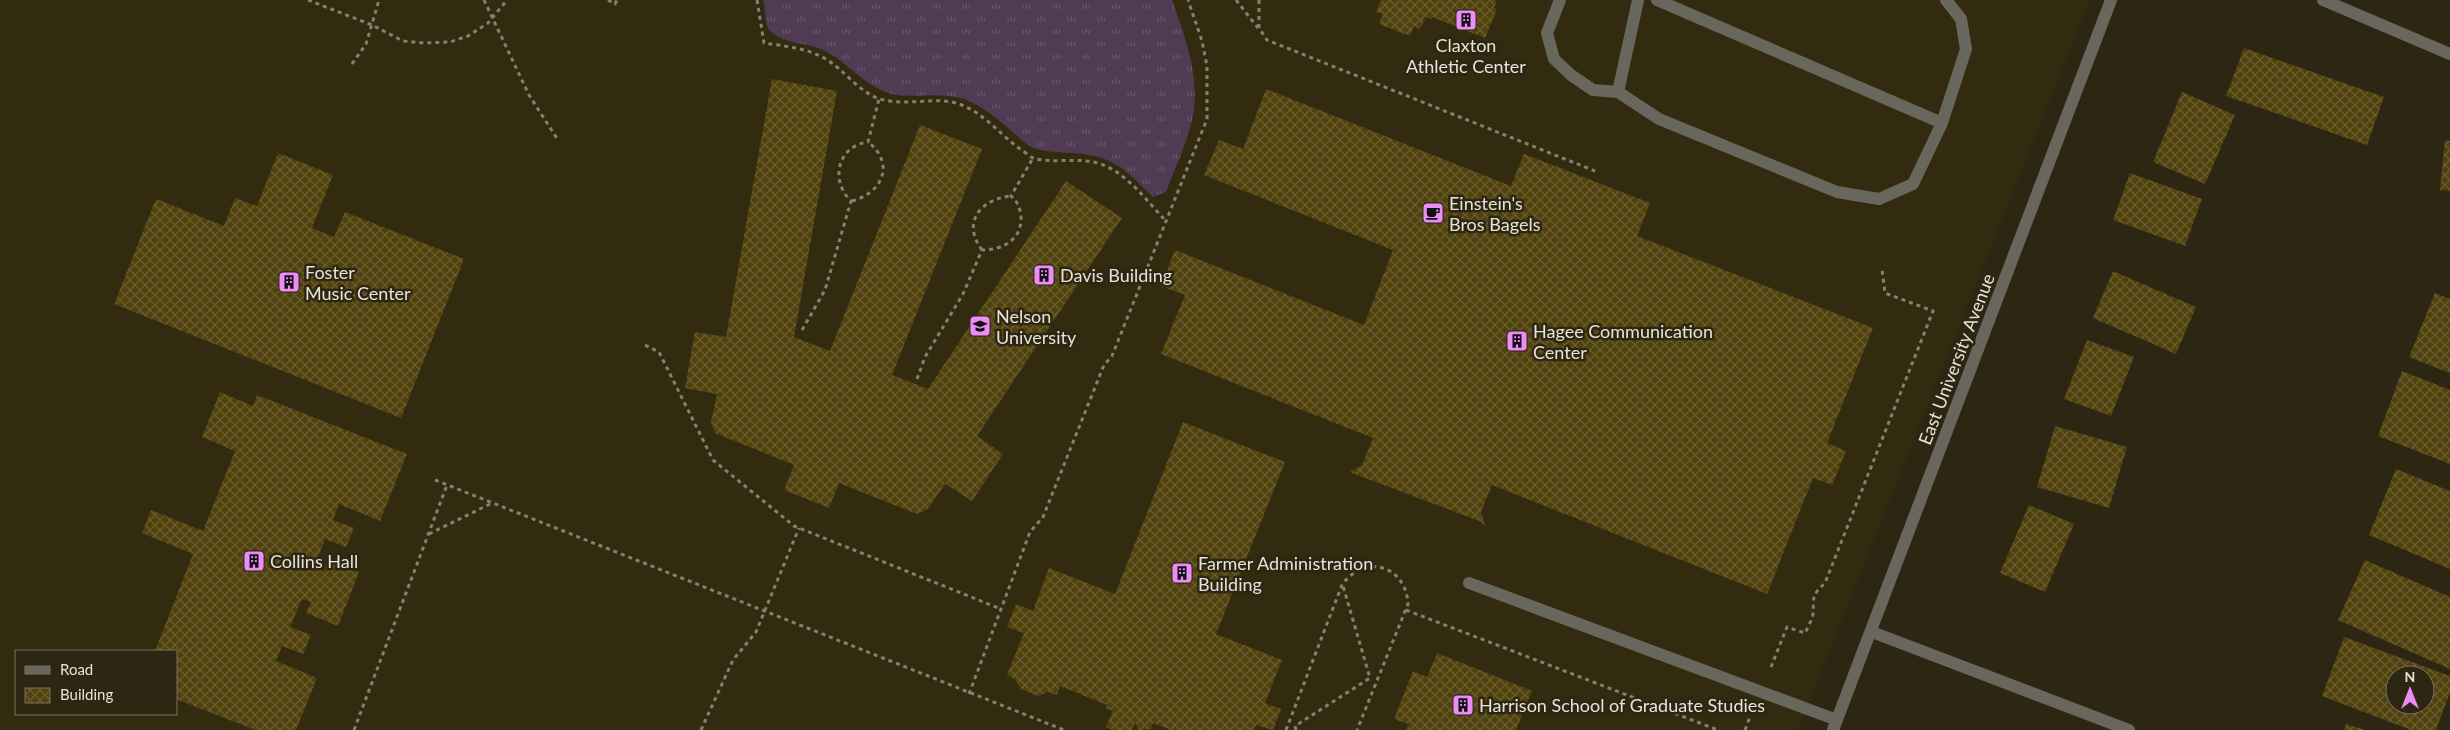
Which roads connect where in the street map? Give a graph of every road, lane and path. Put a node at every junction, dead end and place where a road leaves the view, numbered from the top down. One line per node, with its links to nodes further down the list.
1 (308, 0): 18 (path)
2 (379, 0): 18 (path)
3 (484, 0): 17 (path)
4 (507, 0): 17 (path)
5 (608, 0): 6 (path)
6 (617, 0)
7 (757, 0): 23 (path)
8 (1188, 0): 31 (path)
9 (1236, 0): 19 (path)
10 (1259, 0): 19 (path)
11 (1560, 0): 22 (street)
12 (1638, 0): 22 (street)
13 (1657, 0): 24 (street)
14 (1946, 0): 24 (street)
15 (2111, 0): 47 (street, East University Avenue)
16 (2324, 0): 20 (street)
17 (492, 18): 18 (path); 25 (path)
18 (372, 25): 21 (path)
19 (1259, 28): 28 (path)
20 (2450, 54)
21 (352, 64)
22 (1618, 92): 24 (street)
23 (879, 99): 26 (path); 27 (path)
24 (1942, 123)
25 (558, 140)
26 (868, 142): 30 (path); 30 (path)
27 (1033, 158): 29 (path); 31 (path)
28 (1595, 171)
29 (1011, 196): 32 (path); 32 (path)
30 (851, 201): 34 (path)
31 (1166, 221): 44 (path)
32 (982, 250): 36 (path)
33 (1882, 269): 50 (path)
34 (802, 330)
35 (644, 345): 40 (path)
36 (918, 379)
37 (435, 480): 38 (path)
38 (447, 485): 39 (path); 41 (path)
39 (492, 503): 41 (path); 46 (path)
40 (798, 528): 44 (path); 46 (path)
41 (428, 534): 55 (path)
42 (1469, 583): 50 (street)
43 (1342, 585): 45 (path); 48 (path); 52 (path)
44 (1001, 609): 51 (path)
45 (1406, 610): 49 (path); 60 (path)
46 (765, 613): 51 (path); 56 (path)
47 (1872, 632): 53 (street, East University Avenue); 62 (street)
48 (1370, 678): 49 (path); 54 (path)
49 (1377, 680): 59 (path)
50 (1760, 692): 53 (street); 61 (path)
51 (969, 694): 57 (path)
52 (1288, 724): 54 (path); 58 (path)
53 (1835, 725)
54 (1296, 728)
55 (354, 730)
56 (701, 730)
57 (1064, 730)
58 (1286, 730)
59 (1357, 730)
60 (1718, 730)
61 (1745, 730)
62 (2130, 730)

